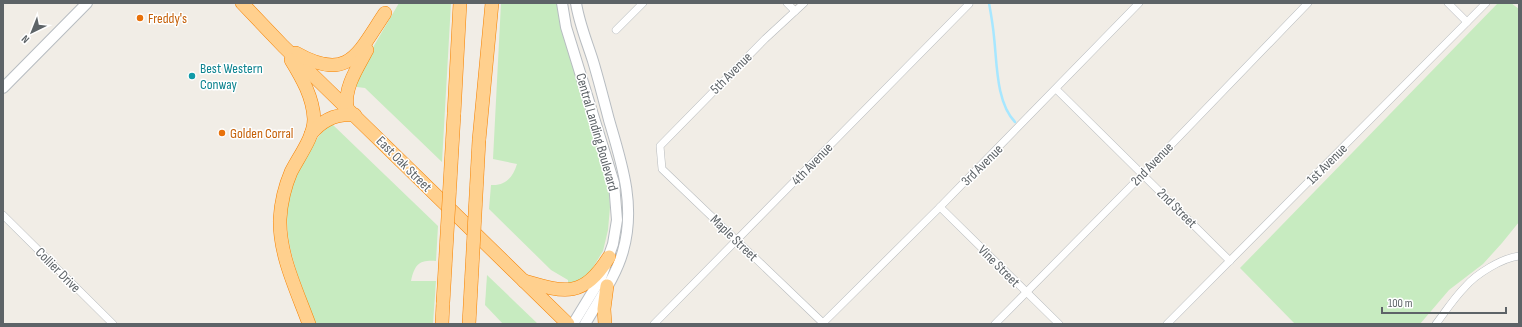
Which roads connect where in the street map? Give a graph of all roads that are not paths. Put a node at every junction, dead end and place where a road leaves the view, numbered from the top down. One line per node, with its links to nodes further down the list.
1 (87, 3): 20 (street)
2 (242, 3): 19 (highway, East Oak Street)
3 (460, 3): 38 (highway, bridge)
4 (492, 3): 39 (highway, bridge)
5 (562, 3): 30 (street, Central Landing Boulevard)
6 (576, 3): 33 (street, Central Landing Boulevard)
7 (643, 3): 18 (street)
8 (787, 3): 16 (street)
9 (804, 3): 16 (street, 5th Avenue)
10 (1139, 3): 21 (street, 3rd Avenue)
11 (1308, 3): 25 (street, 2nd Avenue)
12 (1448, 3): 17 (street)
13 (1486, 3): 17 (street, 1st Avenue)
14 (969, 4): 28 (street, 4th Avenue)
15 (387, 8): 19 (highway); 22 (highway)
16 (795, 11): 24 (street, 5th Avenue)
17 (1467, 22): 31 (street, 1st Avenue)
18 (616, 30)
19 (283, 46): 22 (highway, East Oak Street); 23 (highway)
20 (3, 88)
21 (1056, 89): 25 (street, 2nd Street); 26 (street, 3rd Avenue)
22 (351, 111): 23 (highway); 32 (highway, East Oak Street)
23 (310, 134): 37 (highway)
24 (660, 146): 28 (street, Maple Street)
25 (1143, 174): 31 (street, 2nd Street); 34 (street, 2nd Avenue)
26 (940, 207): 34 (street, Vine Street); 35 (street, 3rd Avenue)
27 (3, 215): 36 (street, Collier Drive)
28 (736, 240): 35 (street, Maple Street); 44 (street, 4th Avenue)
29 (1519, 256): 48 (street)
30 (609, 257): 32 (highway); 41 (street, Central Landing Boulevard)
31 (1230, 261): 47 (street, 1st Avenue)
32 (523, 281): 40 (highway, East Oak Street)
33 (607, 286): 42 (street, Central Landing Boulevard); 43 (highway)
34 (1026, 292): 45 (street, 2nd Avenue); 46 (street, Vine Street)
35 (822, 323)
36 (113, 324)
37 (309, 324)
38 (442, 324)
39 (469, 324)
40 (568, 324)
41 (573, 324)
42 (585, 324)
43 (605, 324)
44 (654, 324)
45 (995, 324)
46 (1059, 324)
47 (1168, 324)
48 (1436, 324)

